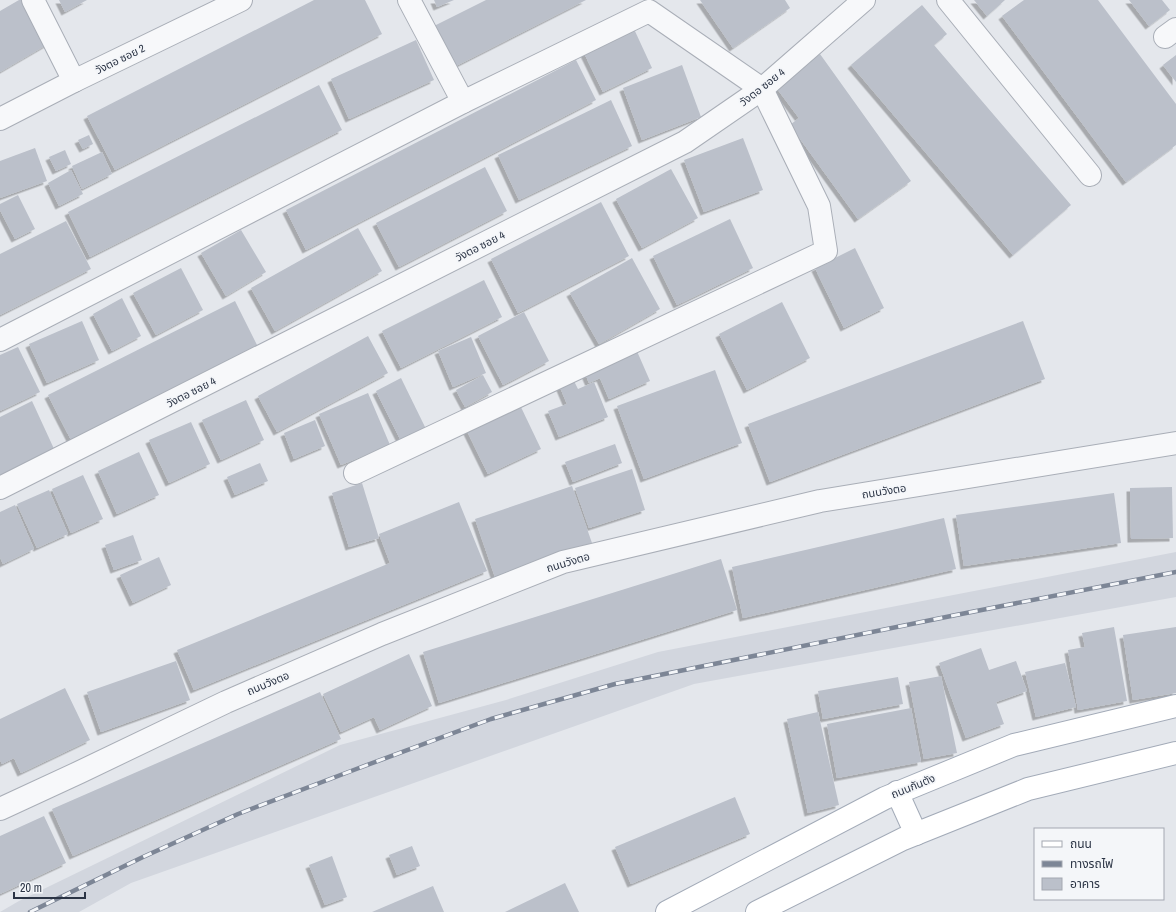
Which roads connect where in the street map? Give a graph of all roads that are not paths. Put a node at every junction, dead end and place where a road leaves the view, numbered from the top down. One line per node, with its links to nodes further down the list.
1 (33, 0): 6 (street)
2 (241, 0): 6 (street, วังตอ ซอย 2)
3 (409, 0): 8 (street)
4 (864, 0): 7 (street, วังตอ ซอย 4)
5 (948, 0): 10 (street)
6 (74, 81): 9 (street, วังตอ ซอย 2)
7 (762, 89): 8 (street); 13 (street); 14 (street, วังตอ ซอย 4)
8 (463, 102): 11 (street)
9 (0, 119)
10 (1090, 175)
11 (0, 340)
12 (1176, 443): 18 (street, ถนนวังตอ)
13 (355, 473)
14 (0, 488)
15 (1176, 706): 17 (main road, ถนนกันตัง)
16 (1176, 753): 19 (main road)
17 (897, 792): 19 (main road); 20 (main road, ถนนกันตัง)
18 (0, 809)
19 (916, 834): 21 (main road)
20 (667, 912)
21 (757, 912)

